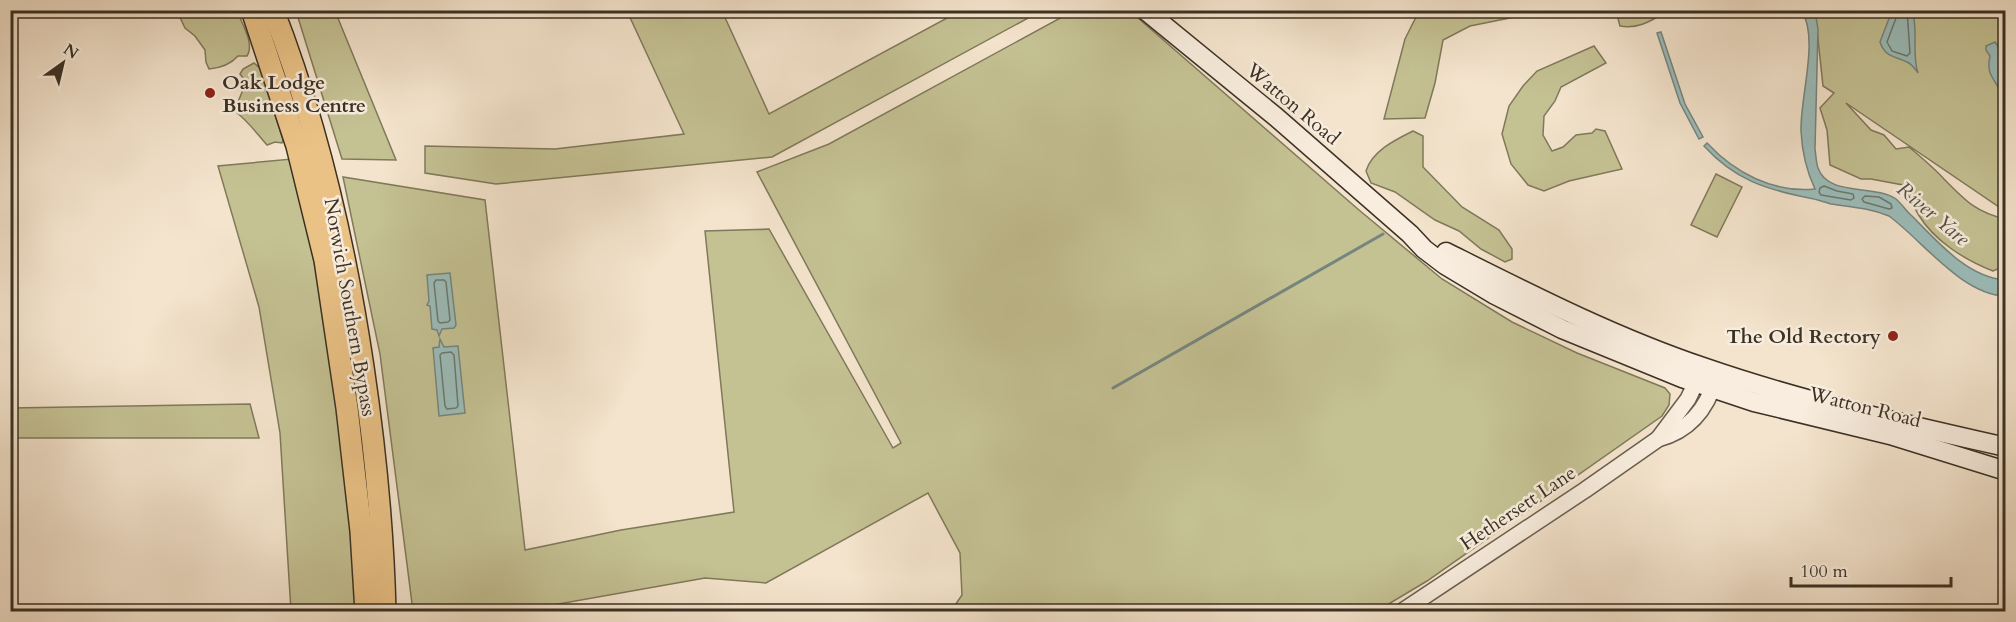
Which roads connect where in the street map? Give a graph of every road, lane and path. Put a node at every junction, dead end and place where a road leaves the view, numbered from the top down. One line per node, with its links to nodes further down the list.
1 (252, 10): 9 (highway, Norwich Southern Bypass)
2 (274, 10): 10 (highway, Norwich Southern Bypass)
3 (1145, 10): 4 (main road, Watton Road)
4 (1707, 378): 5 (main road, Watton Road); 8 (main road, Watton Road); 11 (street, Hethersett Lane)
5 (1940, 432): 6 (main road, Watton Road); 7 (main road, Watton Road)
6 (2006, 447)
7 (2006, 453)
8 (2006, 471)
9 (366, 612)
10 (385, 612)
11 (1401, 612)

